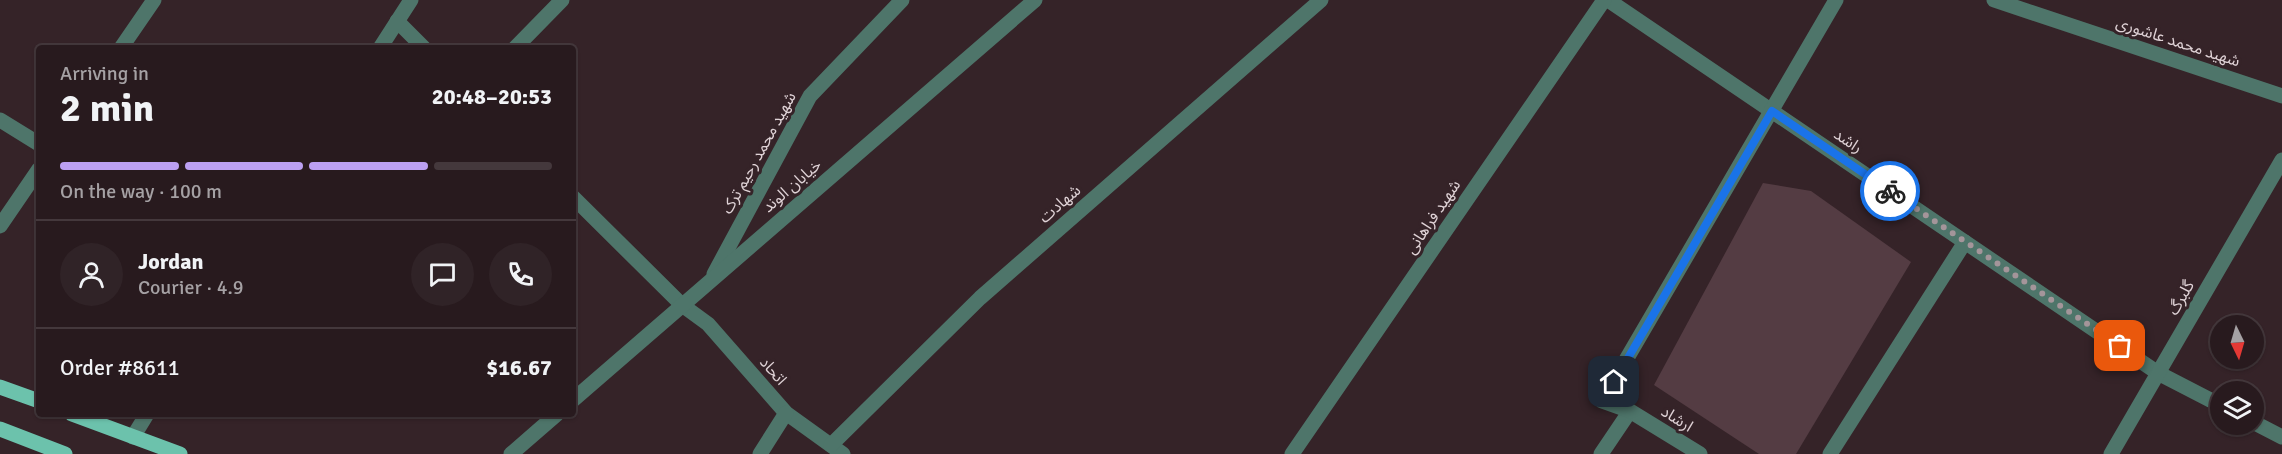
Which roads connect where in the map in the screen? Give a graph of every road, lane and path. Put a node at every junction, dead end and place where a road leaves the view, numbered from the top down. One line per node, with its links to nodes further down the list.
1 (154, 0): 11 (street)
2 (411, 0): 10 (street)
3 (562, 0): 14 (street)
4 (903, 0): 24 (street, شهید محمد رحیم ترک)
5 (1035, 0): 24 (street, خیابان الوند)
6 (1321, 0): 40 (street, شهادت)
7 (1606, 0): 16 (street, راشد); 45 (street, شهید فراهانی)
8 (1836, 0): 16 (street)
9 (1994, 0): 15 (street, شهید محمد عاشوری)
10 (397, 21): 12 (street); 13 (street)
11 (123, 45)
12 (382, 45)
13 (421, 45)
14 (518, 45)
15 (2282, 96)
16 (1772, 111): 23 (street, راشد); 31 (street, ارشاد)
17 (0, 120): 18 (street)
18 (36, 142)
19 (2282, 160): 26 (street, گلبرگ)
20 (36, 173): 22 (street)
21 (576, 200): 25 (street, اتحاد)
22 (0, 226)
23 (1965, 242): 26 (street, راشد); 48 (street)
24 (710, 282): 25 (street, خیابان الوند)
25 (682, 305): 28 (street, خیابان الوند); 32 (street, اتحاد)
26 (2158, 373): 30 (street, راشد); 49 (street, گلبرگ)
27 (0, 387): 29 (main road)
28 (576, 397)
29 (36, 400)
30 (2210, 400)
31 (1630, 411): 46 (street); 47 (street, ارشاد)
32 (786, 413): 40 (street, اتحاد); 44 (street)
33 (80, 417): 38 (main road)
34 (145, 417): 38 (street)
35 (554, 417): 43 (street)
36 (2264, 428): 39 (street)
37 (0, 429): 41 (main road)
38 (133, 437): 42 (main road)
39 (2282, 437)
40 (837, 450)
41 (65, 454)
42 (180, 454)
43 (511, 454)
44 (760, 454)
45 (1292, 454)
46 (1601, 454)
47 (1700, 454)
48 (1830, 454)
49 (2111, 454)

